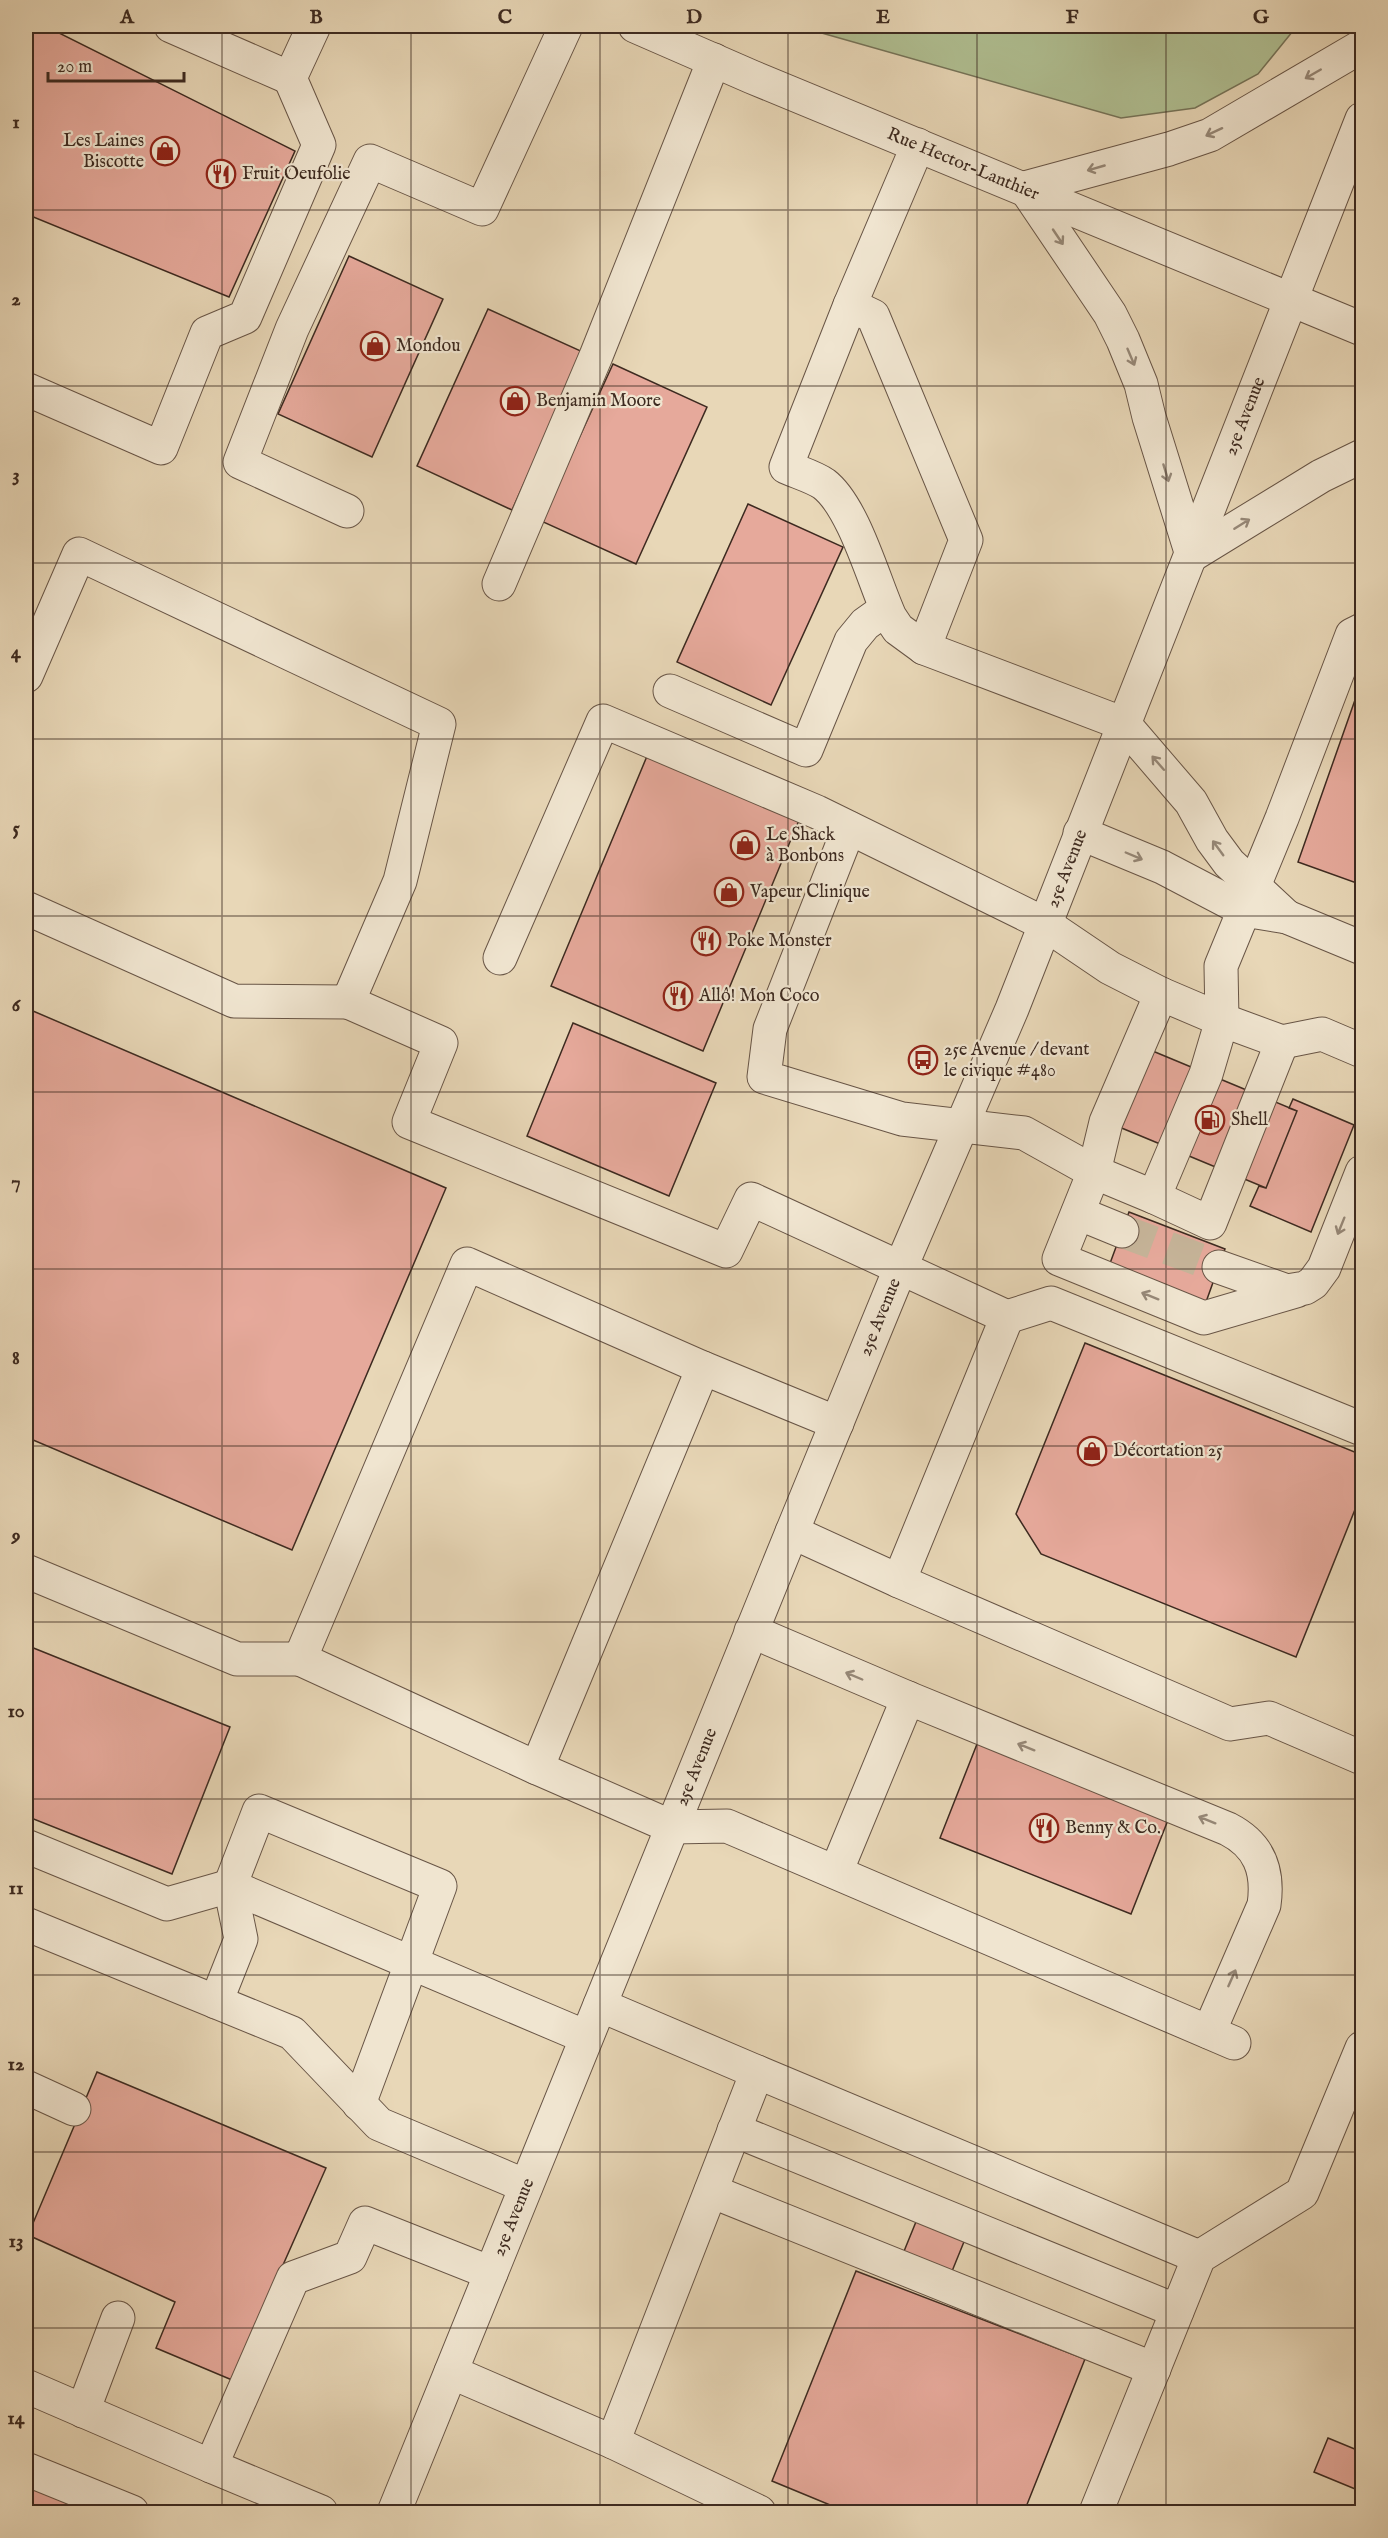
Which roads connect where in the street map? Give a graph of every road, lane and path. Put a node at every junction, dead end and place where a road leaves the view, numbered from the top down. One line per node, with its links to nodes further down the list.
1 (171, 26): 7 (street)
2 (314, 26): 7 (street)
3 (566, 26): 16 (street)
4 (635, 26): 6 (street, Rue Hector-Lanthier)
5 (1362, 46): 10 (street, one-way to 10)
6 (714, 60): 9 (street, Rue Hector-Lanthier); 18 (street)
7 (290, 78): 14 (street)
8 (1362, 119): 11 (street, 25e Avenue)
9 (918, 145): 10 (street, Rue Hector-Lanthier); 12 (street)
10 (1025, 188): 11 (street, Rue Hector-Lanthier); 17 (street, one-way to 17)
11 (1292, 299): 13 (street, Rue Hector-Lanthier); 17 (street, 25e Avenue)
12 (850, 305): 19 (street); 21 (street)
13 (1362, 329)
14 (26, 389)
15 (1362, 456): 17 (street, one-way to 15)
16 (347, 511)
17 (1192, 555): 24 (street, 25e Avenue)
18 (499, 584)
19 (886, 609): 21 (street); 23 (street)
20 (1362, 630): 27 (street)
21 (924, 648): 24 (street)
22 (26, 676): 33 (street)
23 (670, 692)
24 (1124, 724): 26 (street, 25e Avenue); 27 (street, one-way to 24)
25 (849, 828): 29 (street); 31 (street); 37 (street)
26 (1080, 833): 27 (street, one-way to 27); 29 (street, 25e Avenue)
27 (1249, 899): 30 (street); 34 (street)
28 (26, 908): 33 (street)
29 (1045, 924): 32 (street); 37 (street, 25e Avenue)
30 (1362, 948)
31 (500, 958)
32 (1161, 994): 34 (street); 38 (street)
33 (348, 1002): 44 (street)
34 (1222, 1020): 35 (street); 40 (street)
35 (1282, 1042): 36 (street); 40 (street)
36 (1362, 1051)
37 (962, 1126): 38 (street); 44 (street, 25e Avenue)
38 (1094, 1172): 40 (street); 41 (street)
39 (1362, 1172): 45 (street, one-way to 45)
40 (1154, 1197)
41 (1078, 1213): 42 (street); 45 (street, one-way to 41)
42 (1122, 1231)
43 (1218, 1268): 45 (street)
44 (900, 1269): 46 (street); 48 (street, 25e Avenue)
45 (1296, 1291)
46 (1007, 1317): 49 (street); 52 (street)
47 (703, 1368): 48 (street); 54 (street); 57 (street)
48 (837, 1423): 50 (street, 25e Avenue)
49 (1362, 1429)
50 (792, 1532): 52 (street); 53 (street, 25e Avenue)
51 (26, 1571): 54 (street)
52 (899, 1581): 56 (street)
53 (751, 1631): 55 (street, one-way to 53); 58 (street, 25e Avenue)
54 (300, 1659): 57 (street)
55 (908, 1698): 60 (street); 60 (street, one-way to 55)
56 (1362, 1758)
57 (537, 1768): 58 (street)
58 (672, 1827): 60 (street); 65 (street, 25e Avenue)
59 (26, 1846): 61 (street)
60 (836, 1872)
61 (230, 1886): 63 (street); 63 (street); 64 (street)
62 (26, 1924): 64 (street)
63 (413, 1964): 66 (street); 70 (street)
64 (216, 2002): 70 (street)
65 (600, 2005): 66 (street, 25e Avenue); 68 (street)
66 (586, 2037): 73 (street, 25e Avenue)
67 (1362, 2048): 75 (street)
68 (757, 2072): 72 (street); 75 (street)
69 (26, 2087): 71 (street)
70 (359, 2104): 73 (street)
71 (74, 2109)
72 (735, 2130): 74 (street); 77 (street)
73 (526, 2186): 76 (street, 25e Avenue)
74 (711, 2191): 79 (street); 83 (street)
75 (1199, 2257): 77 (street)
76 (491, 2273): 80 (street, 25e Avenue); 84 (street)
77 (1177, 2311): 79 (street)
78 (118, 2318): 82 (street)
79 (1154, 2368): 90 (street)
80 (451, 2372): 83 (street); 88 (street, 25e Avenue)
81 (26, 2386): 82 (street)
82 (83, 2411): 84 (street)
83 (613, 2442): 89 (street)
84 (211, 2466): 87 (street)
85 (26, 2469): 86 (street)
86 (132, 2512)
87 (321, 2512)
88 (394, 2512)
89 (759, 2512)
90 (1096, 2512)

